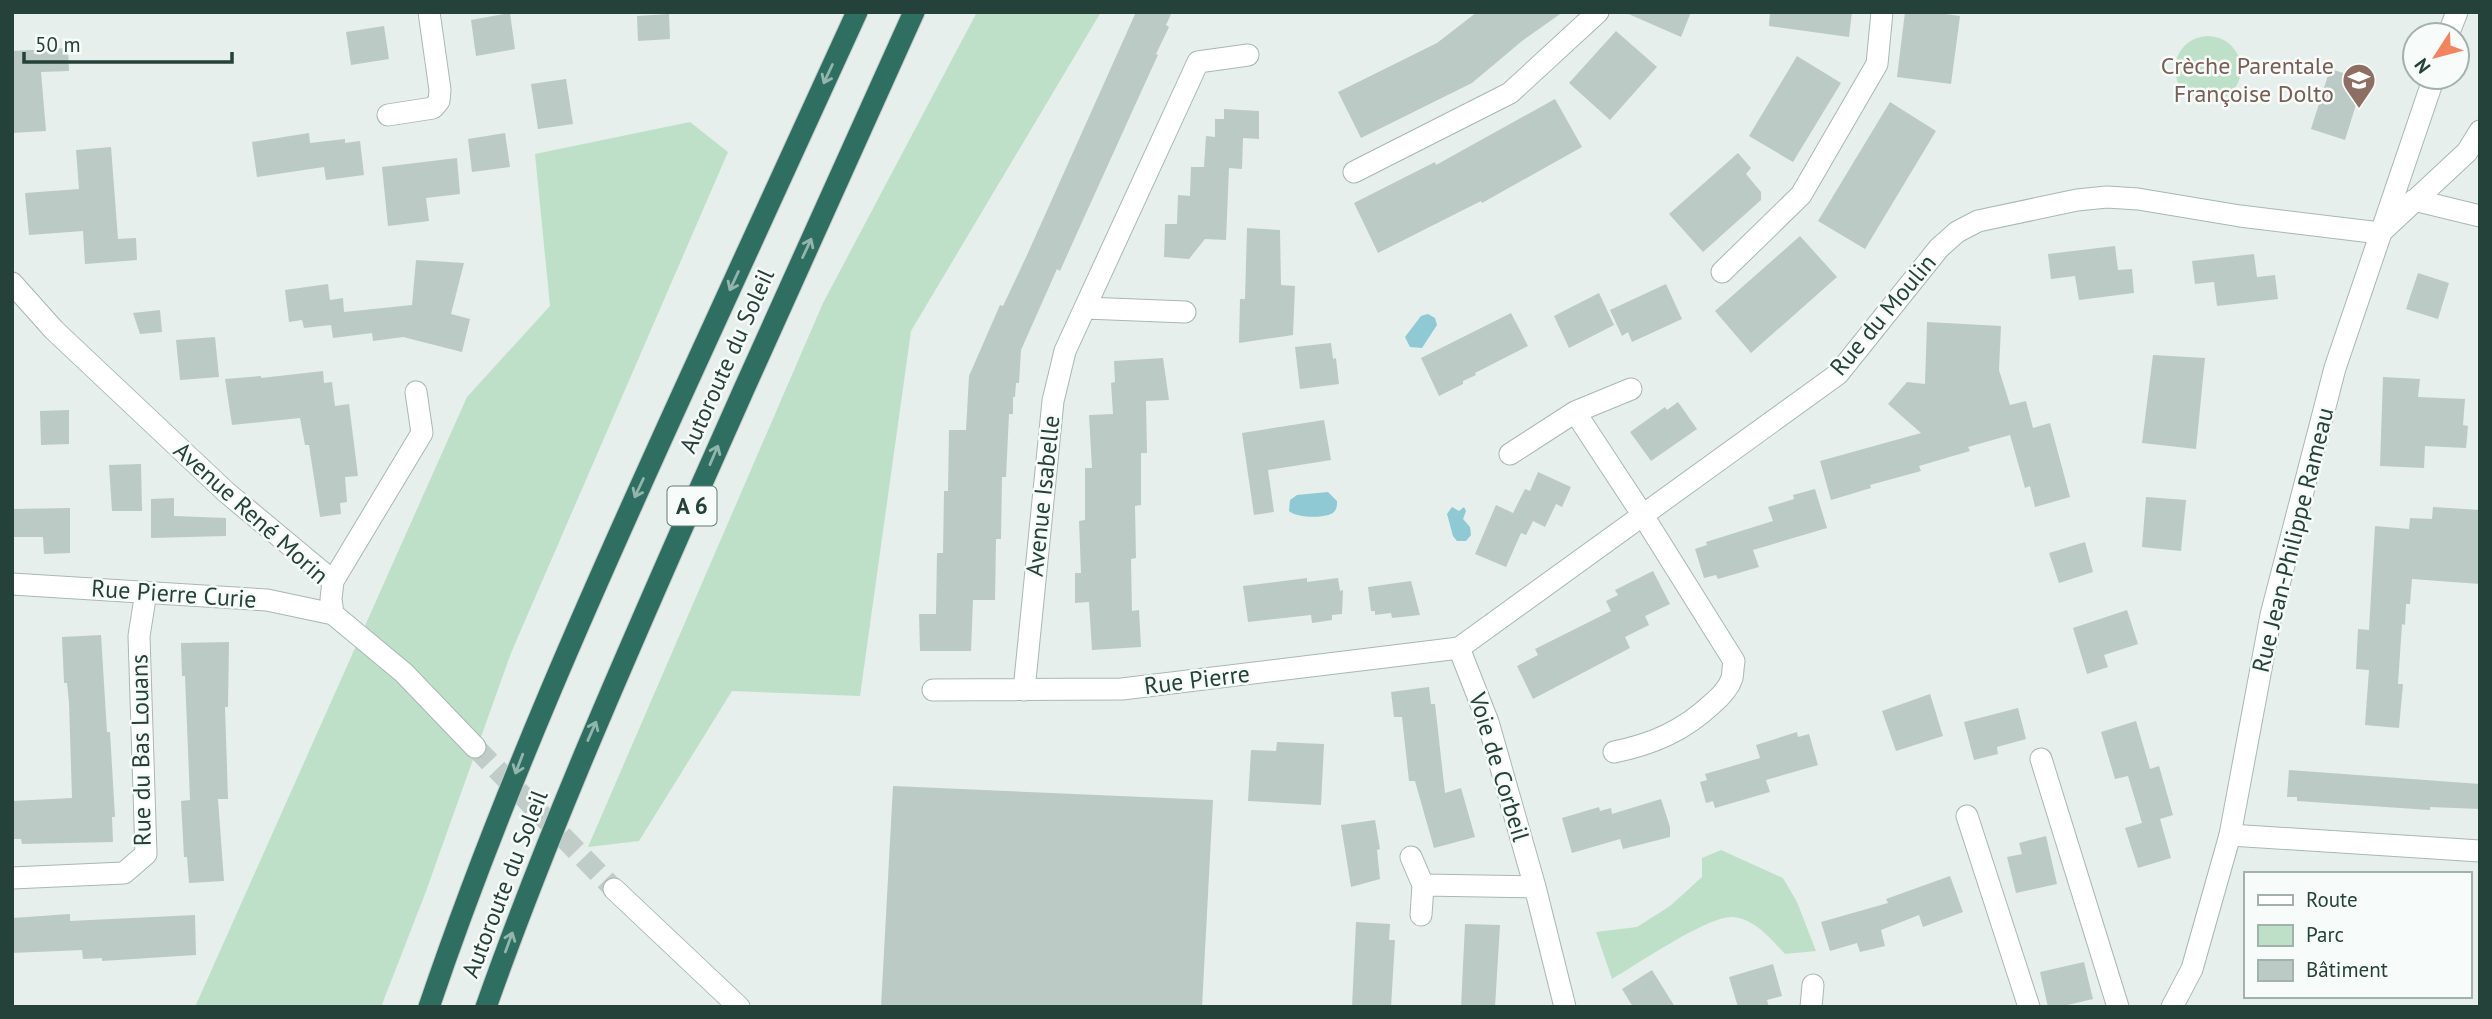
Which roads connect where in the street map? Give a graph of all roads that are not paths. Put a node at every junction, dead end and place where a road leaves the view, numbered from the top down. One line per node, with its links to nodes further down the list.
1 (429, 12): 8 (street)
2 (857, 12): 43 (highway, Autoroute du Soleil / A 6, one-way to 43)
3 (915, 12): 44 (highway, Autoroute du Soleil / A 6, one-way to 3)
4 (1598, 12): 10 (street)
5 (1882, 12): 14 (street)
6 (1248, 55): 16 (street, Avenue Isabelle)
7 (2429, 91): 13 (street, Rue Jean-Philippe Rameau)
8 (388, 115)
9 (2480, 131): 11 (street)
10 (1354, 172)
11 (2414, 200): 12 (street); 13 (street)
12 (2480, 216)
13 (2379, 233): 22 (street, Rue du Moulin); 34 (street, Rue Jean-Philippe Rameau)
14 (1722, 272)
15 (12, 283): 23 (street, Avenue René Morin)
16 (1086, 308): 17 (street); 29 (street, Avenue Isabelle)
17 (1185, 312)
18 (1631, 388): 20 (street)
19 (416, 392): 23 (street)
20 (1575, 412): 21 (street); 22 (street)
21 (1510, 454)
22 (1642, 514): 27 (street, Rue du Moulin); 31 (street)
23 (333, 581): 26 (street, Avenue René Morin)
24 (12, 583): 25 (street, Rue Pierre Curie)
25 (146, 592): 26 (street, Rue Pierre Curie); 37 (street, Rue du Bas Louans)
26 (334, 614): 30 (street, Avenue René Morin)
27 (1459, 648): 29 (street, Rue Pierre); 39 (street, Voie de Corbeil)
28 (933, 690): 29 (street, Rue Pierre)
29 (1024, 690)
30 (475, 747)
31 (1614, 752)
32 (2041, 759): 49 (street)
33 (1967, 816): 48 (street)
34 (2230, 835): 35 (street); 50 (street, Rue Jean-Philippe Rameau)
35 (2480, 851)
36 (1411, 857): 38 (street)
37 (12, 878)
38 (1423, 886): 39 (street); 41 (street)
39 (1535, 887): 46 (street, Voie de Corbeil)
40 (614, 890): 45 (street)
41 (1420, 915)
42 (1813, 985): 47 (street)
43 (429, 1007)
44 (486, 1007)
45 (739, 1007)
46 (1565, 1007)
47 (1811, 1007)
48 (2029, 1007)
49 (2118, 1007)
50 (2172, 1007)

